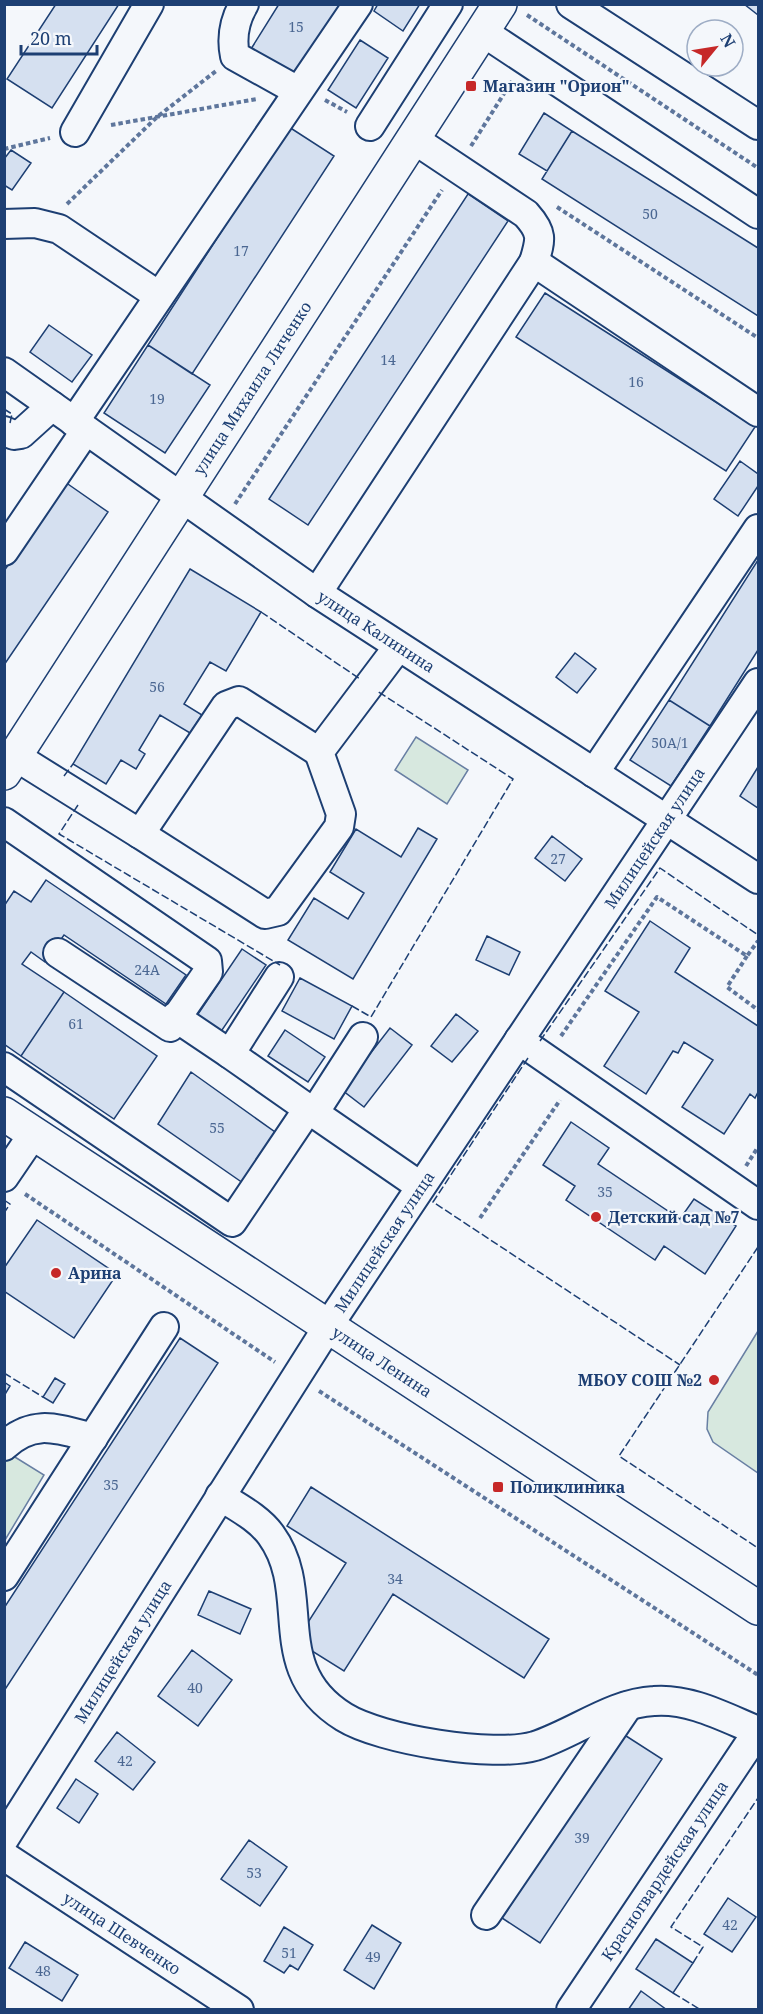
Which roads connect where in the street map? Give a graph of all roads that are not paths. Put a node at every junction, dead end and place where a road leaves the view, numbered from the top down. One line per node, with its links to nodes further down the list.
1 (149, 4): 11 (street)
2 (244, 4): 8 (street)
3 (358, 4): 8 (street)
4 (448, 4): 10 (street)
5 (571, 4): 9 (street)
6 (511, 8): 7 (main road, улица Михаила Личенко)
7 (483, 32): 12 (main road, улица Михаила Личенко); 13 (street)
8 (298, 91): 16 (street)
9 (759, 125)
10 (370, 126)
11 (75, 132)
12 (415, 140): 15 (street); 21 (main road, улица Михаила Личенко)
13 (759, 214)
14 (4, 225): 16 (street)
15 (534, 262): 18 (street); 24 (street)
16 (159, 297): 19 (street)
17 (4, 372): 19 (street, улица Калинина)
18 (759, 412)
19 (71, 419): 20 (street); 21 (street, улица Калинина); 23 (street)
20 (4, 431)
21 (180, 499): 24 (street, улица Калинина); 28 (main road, улица Михаила Личенко)
22 (759, 529): 29 (street)
23 (4, 551)
24 (317, 593): 25 (street, улица Калинина)
25 (398, 647): 27 (street); 29 (street, улица Калинина)
26 (759, 683): 30 (street, Милицейская улица)
27 (320, 752): 32 (street); 32 (street)
28 (10, 764): 32 (street)
29 (594, 773): 30 (street, улица Калинина)
30 (665, 820): 33 (street, улица Калинина); 38 (street, Милицейская улица)
31 (4, 822): 36 (street)
32 (140, 834)
33 (759, 879)
34 (58, 953): 36 (street)
35 (279, 977): 39 (street)
36 (176, 1017): 39 (street)
37 (363, 1037): 41 (street)
38 (519, 1040): 45 (street, Милицейская улица); 46 (street)
39 (230, 1054): 41 (street)
40 (4, 1066): 47 (street)
41 (311, 1111): 45 (street); 47 (street)
42 (4, 1114): 43 (main road, улица Ленина)
43 (34, 1133): 44 (street); 48 (main road, улица Ленина)
44 (14, 1185)
45 (420, 1186): 50 (street, Милицейская улица)
46 (759, 1206)
47 (232, 1222): 48 (street)
48 (211, 1250): 50 (main road, улица Ленина)
49 (164, 1327): 51 (street)
50 (327, 1328): 53 (street, Милицейская улица); 55 (main road, улица Ленина)
51 (93, 1438): 52 (street); 54 (street)
52 (4, 1446)
53 (220, 1496): 56 (street); 58 (street, Милицейская улица)
54 (4, 1576)
55 (759, 1608)
56 (628, 1706): 57 (street); 60 (street)
57 (757, 1738): 62 (street, Красногвардейская улица)
58 (4, 1839)
59 (4, 1856): 61 (street, улица Шевченко)
60 (486, 1914)
61 (239, 2010)
62 (572, 2010)

